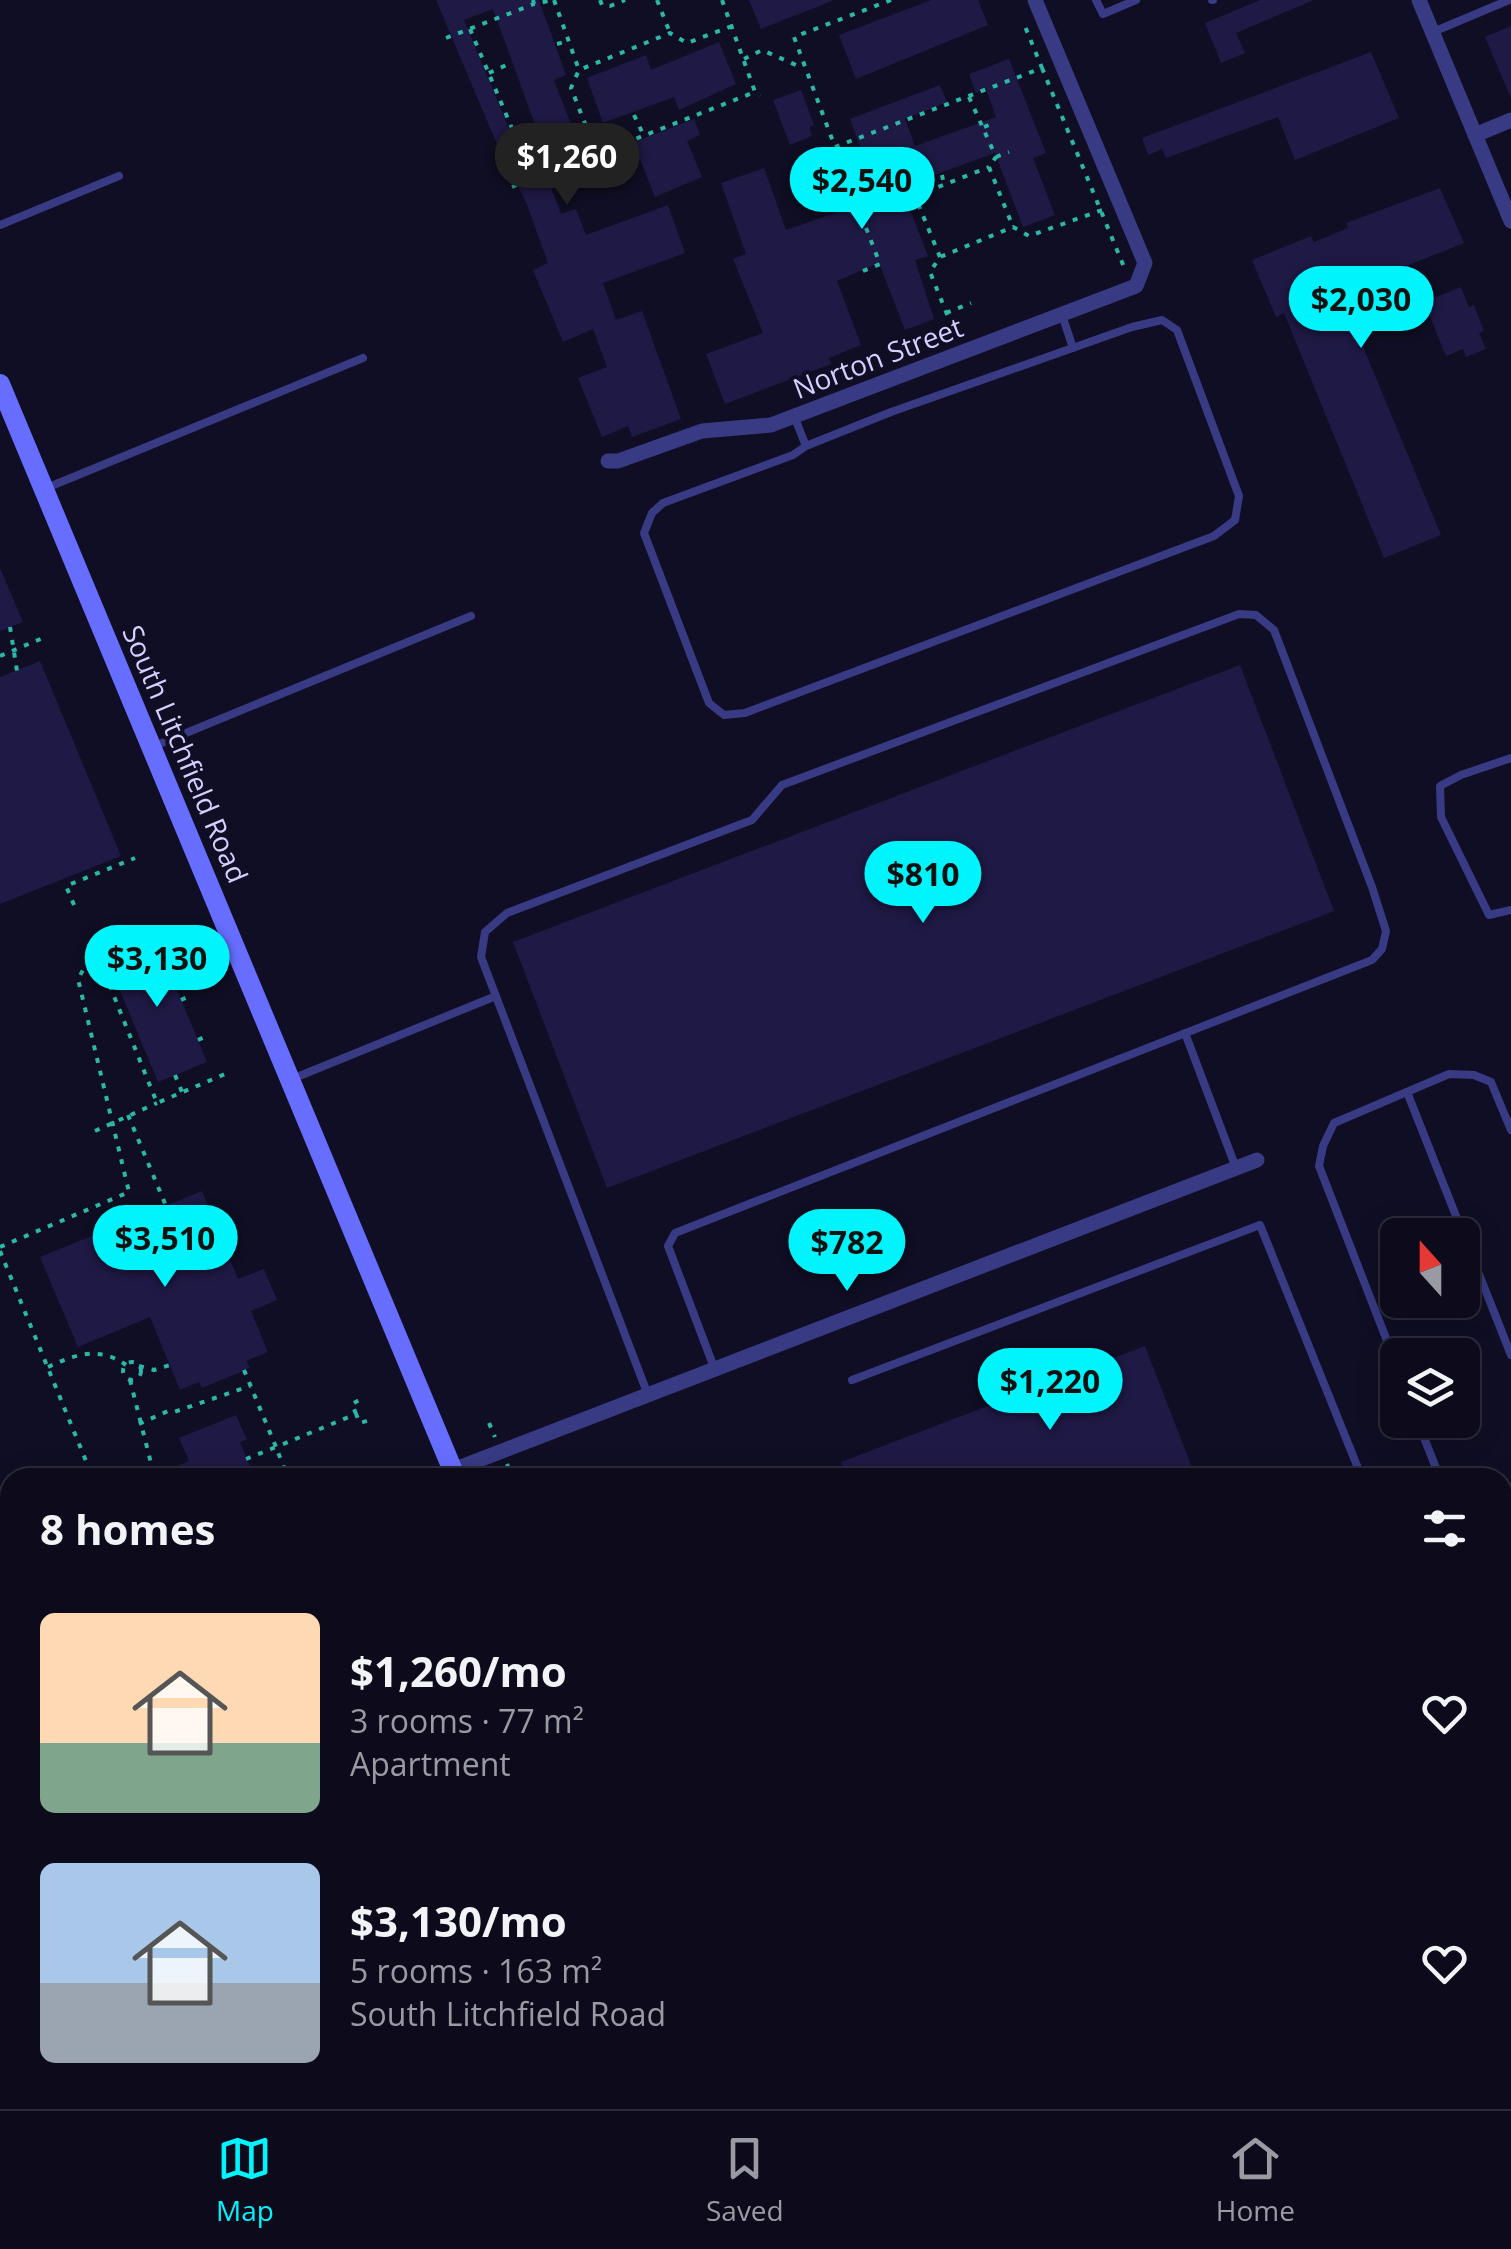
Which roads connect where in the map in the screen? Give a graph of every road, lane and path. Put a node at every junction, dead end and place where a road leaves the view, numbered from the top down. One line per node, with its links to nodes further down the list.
1 (554, 0): 12 (path); 20 (path)
2 (600, 0): 13 (path)
3 (625, 0): 13 (path)
4 (657, 0): 18 (path)
5 (722, 0): 15 (path)
6 (891, 0): 24 (path)
7 (1035, 0): 66 (street, Norton Street)
8 (1096, 0): 9 (lane)
9 (1136, 0)
10 (1419, 0): 17 (street)
11 (1509, 0): 17 (lane)
12 (534, 2): 16 (path)
13 (615, 2)
14 (1024, 24): 27 (path)
15 (732, 26): 18 (path); 23 (path)
16 (470, 29): 19 (path); 29 (path)
17 (1433, 32): 35 (street)
18 (670, 33): 22 (path)
19 (446, 38)
20 (568, 41): 21 (path); 28 (path)
21 (557, 44)
22 (612, 56): 26 (path); 28 (path)
23 (744, 58): 24 (path); 36 (path)
24 (803, 62): 37 (path)
25 (511, 64): 29 (path)
26 (614, 66)
27 (1042, 68): 30 (path); 53 (path)
28 (579, 70): 39 (path)
29 (489, 72): 47 (path)
30 (969, 96): 34 (path); 37 (path)
31 (634, 115): 36 (path)
32 (1511, 120): 35 (street)
33 (996, 122): 34 (path)
34 (984, 127): 40 (path)
35 (1475, 135): 54 (street)
36 (644, 136): 39 (path)
37 (835, 147): 52 (path)
38 (1009, 152): 40 (path)
39 (597, 154): 47 (path)
40 (996, 157): 42 (path)
41 (970, 165): 44 (path)
42 (989, 167): 44 (path); 56 (path)
43 (910, 173): 48 (path)
44 (974, 173): 49 (path)
45 (942, 174): 49 (path)
46 (119, 176): 55 (lane)
47 (534, 178): 50 (path)
48 (910, 184): 51 (path); 52 (path)
49 (944, 185): 51 (path)
50 (512, 187)
51 (915, 196): 57 (path)
52 (856, 202): 58 (path)
53 (1102, 210): 56 (path); 61 (path)
54 (1511, 221)
55 (0, 225)
56 (1012, 228): 57 (path)
57 (940, 257): 59 (path)
58 (863, 271)
59 (930, 272): 60 (path); 62 (path)
60 (921, 274)
61 (1118, 278)
62 (941, 300): 63 (path); 65 (path)
63 (934, 303)
64 (971, 303): 65 (path)
65 (946, 313): 67 (path)
66 (1062, 315): 68 (lane); 71 (street, Norton Street)
67 (956, 339)
68 (1073, 348): 72 (lane); 72 (lane)
69 (363, 358): 74 (lane)
70 (0, 384): 74 (main road, South Litchfield Road)
71 (794, 416): 72 (lane); 73 (street, Norton Street)
72 (806, 446)
73 (608, 462)
74 (44, 488): 81 (main road, South Litchfield Road)
75 (472, 616): 81 (lane)
76 (10, 627): 78 (path)
77 (43, 638): 78 (path)
78 (14, 651): 79 (path); 80 (path)
79 (0, 656)
80 (16, 670)
81 (152, 746): 96 (main road, South Litchfield Road)
82 (1511, 758): 85 (lane)
83 (135, 858): 84 (path)
84 (74, 905)
85 (1511, 910)
86 (164, 930): 87 (path)
87 (99, 956): 99 (path); 101 (path)
88 (192, 995): 90 (path)
89 (496, 996): 91 (lane); 96 (lane); 119 (lane)
90 (181, 1000)
91 (1185, 1033): 105 (lane); 115 (lane)
92 (209, 1035): 93 (path)
93 (198, 1040)
94 (225, 1074): 97 (path)
95 (175, 1075): 97 (path)
96 (292, 1079): 130 (main road, South Litchfield Road)
97 (182, 1092): 99 (path)
98 (1406, 1092): 102 (lane); 108 (lane); 109 (lane)
99 (157, 1103): 100 (path)
100 (128, 1116): 101 (path); 106 (path)
101 (112, 1123): 103 (path); 107 (path)
102 (1511, 1130)
103 (95, 1132)
104 (1257, 1160): 105 (street)
105 (1236, 1168): 115 (street)
106 (166, 1206)
107 (0, 1249): 113 (path)
108 (1386, 1338)
109 (1511, 1355)
110 (126, 1364): 112 (path); 113 (path); 116 (path)
111 (170, 1365): 112 (path)
112 (139, 1366): 116 (path)
113 (48, 1367): 127 (path)
114 (244, 1370): 118 (path)
115 (715, 1370): 119 (street)
116 (130, 1380): 123 (path)
117 (852, 1380): 132 (lane)
118 (250, 1386): 123 (path); 125 (path)
119 (648, 1396): 131 (street)
120 (361, 1399): 121 (path)
121 (356, 1414): 122 (path); 125 (path)
122 (370, 1420)
123 (139, 1424): 128 (path)
124 (1424, 1438): 133 (lane)
125 (276, 1447): 126 (path); 129 (path)
126 (246, 1459)
127 (90, 1468)
128 (151, 1468)
129 (284, 1468)
130 (452, 1468)
131 (469, 1468)
132 (1358, 1468)
133 (1436, 1468)

